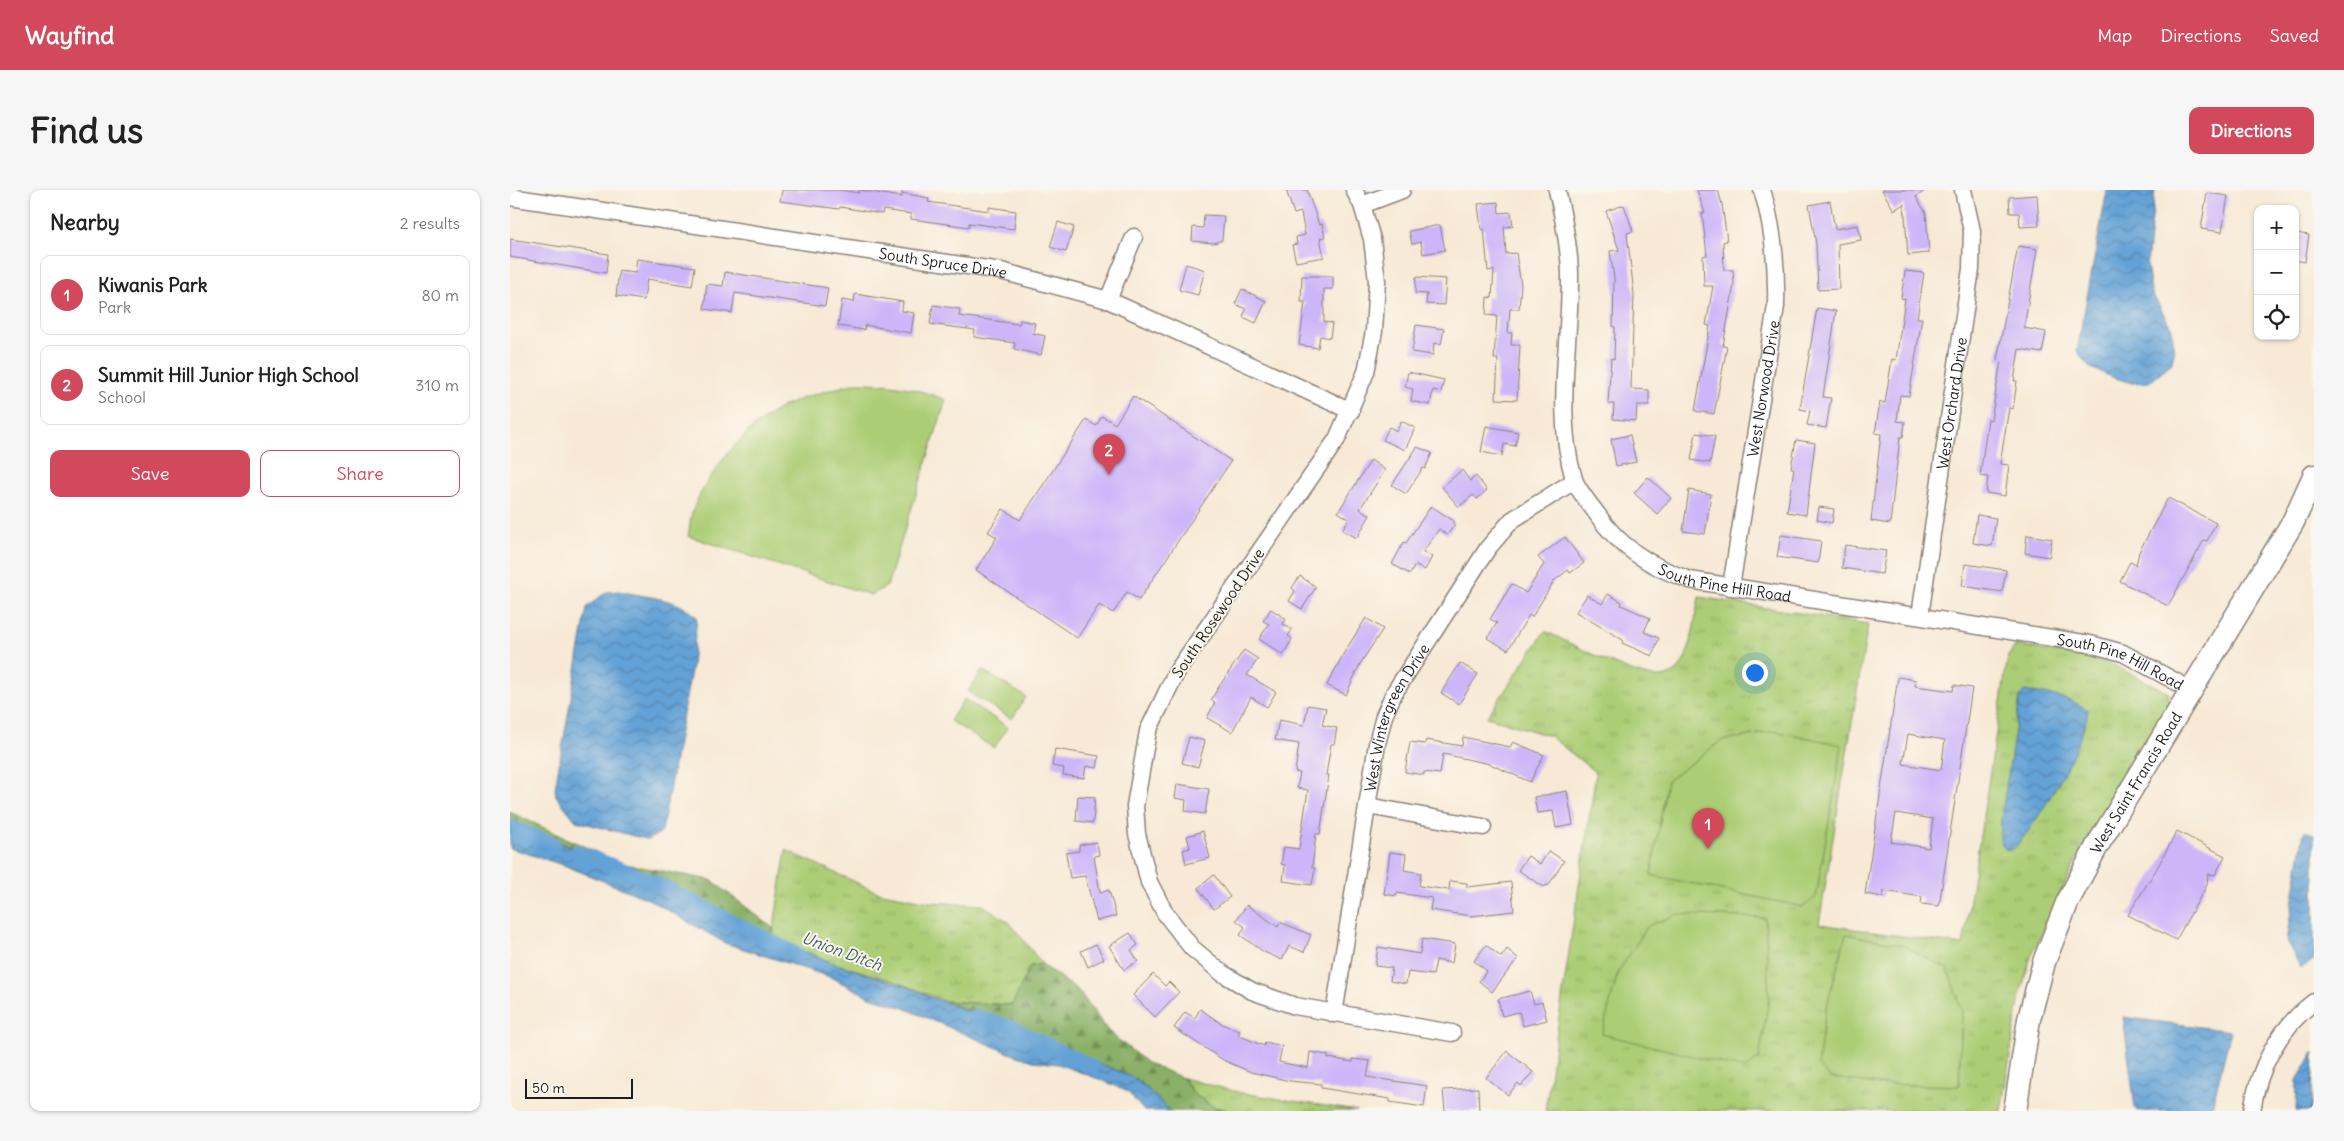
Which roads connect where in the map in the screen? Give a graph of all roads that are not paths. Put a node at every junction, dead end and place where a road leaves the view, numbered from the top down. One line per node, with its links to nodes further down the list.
1 (1354, 190): 7 (street, South Rosewood Drive)
2 (1402, 190): 7 (street)
3 (1557, 190): 12 (street, South Pine Hill Road)
4 (1762, 190): 13 (street, West Norwood Drive)
5 (1963, 190): 14 (street, West Orchard Drive)
6 (510, 197): 9 (street, South Spruce Drive)
7 (1362, 205): 10 (street, South Rosewood Drive)
8 (1134, 237): 9 (street)
9 (1108, 300): 10 (street, South Spruce Drive)
10 (1351, 411): 19 (street, South Rosewood Drive)
11 (2314, 476): 15 (street, West Saint Francis Road)
12 (1574, 481): 13 (street, South Pine Hill Road); 16 (street, West Wintergreen Drive)
13 (1732, 587): 14 (street, South Pine Hill Road)
14 (1920, 616): 15 (street, South Pine Hill Road)
15 (2192, 691): 21 (street, West Saint Francis Road)
16 (1368, 806): 17 (street); 19 (street, West Wintergreen Drive)
17 (1483, 827)
18 (2314, 1002): 22 (street)
19 (1334, 1014): 20 (street, South Rosewood Drive)
20 (1452, 1033)
21 (2015, 1111)
22 (2252, 1111)

